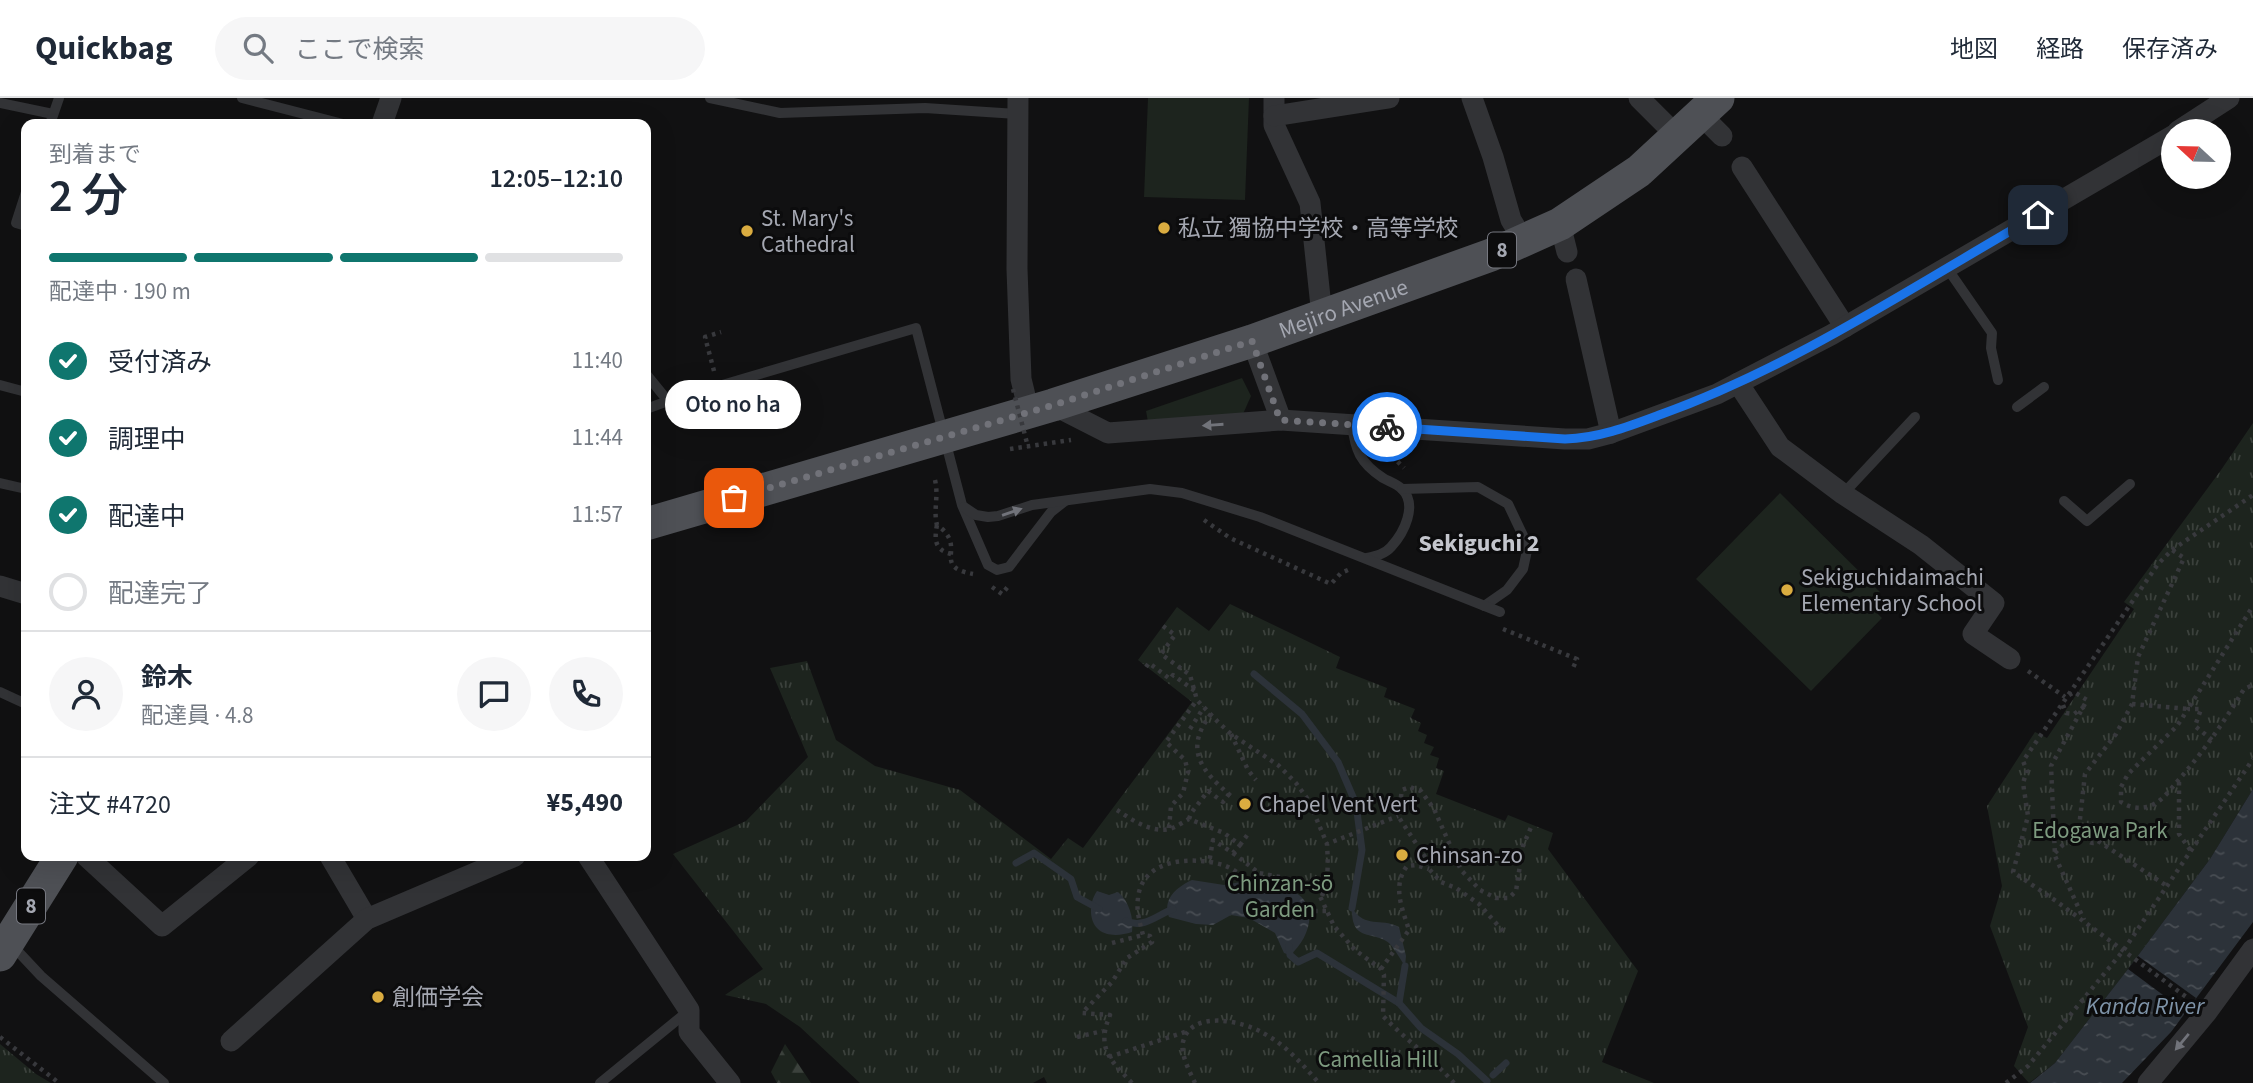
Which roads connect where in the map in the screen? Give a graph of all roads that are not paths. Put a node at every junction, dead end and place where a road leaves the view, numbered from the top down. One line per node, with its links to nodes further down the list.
1 (59, 98): 13 (lane)
2 (242, 98): 14 (lane)
3 (391, 98): 15 (street)
4 (710, 98): 11 (lane)
5 (1389, 98): 9 (street)
6 (1472, 98): 22 (street)
7 (1639, 98): 17 (street)
8 (2229, 98): 16 (street)
9 (1340, 102): 12 (street)
10 (0, 103): 13 (lane)
11 (1017, 106): 35 (street)
12 (1274, 107): 25 (street)
13 (51, 119)
14 (324, 119)
15 (384, 119)
16 (2197, 119)
17 (1705, 122): 22 (main road, Mejiro Avenue / 8)
18 (2161, 143): 23 (street)
19 (1742, 167): 26 (street)
20 (21, 207): 21 (lane)
21 (21, 224)
22 (1524, 241): 25 (main road, Mejiro Avenue / 8)
23 (1947, 268): 26 (street); 29 (lane)
24 (1576, 279): 41 (street)
25 (1322, 316): 27 (main road, Mejiro Avenue / 8)
26 (1845, 327): 30 (street)
27 (1252, 341): 35 (main road, Mejiro Avenue / 8); 39 (street)
28 (651, 380): 34 (lane)
29 (1998, 380)
30 (1738, 383): 41 (street); 47 (street)
31 (0, 385): 33 (lane)
32 (2044, 387): 37 (lane)
33 (21, 391)
34 (668, 401): 36 (lane); 42 (lane)
35 (1032, 402): 39 (street, one-way to 35); 42 (main road, Mejiro Avenue / 8)
36 (651, 407)
37 (2017, 407)
38 (1915, 417): 47 (lane)
39 (1280, 420): 40 (street)
40 (1352, 425): 41 (street); 46 (lane)
41 (1611, 433)
42 (944, 437): 50 (lane); 51 (main road, Mejiro Avenue / 8)
43 (0, 482): 45 (lane)
44 (2130, 484): 49 (lane)
45 (21, 488)
46 (1402, 489): 52 (lane); 55 (lane)
47 (1843, 494): 57 (street)
48 (1065, 501): 50 (lane, one-way to 48); 50 (lane); 52 (lane)
49 (2064, 501)
50 (962, 505)
51 (651, 523)
52 (1365, 558): 55 (lane)
53 (0, 586): 54 (street)
54 (21, 592)
55 (1484, 606): 56 (lane)
56 (1500, 612)
57 (2010, 659)
58 (0, 692): 59 (lane)
59 (21, 702)
60 (59, 861): 67 (main road, 8)
61 (91, 861): 62 (street)
62 (243, 861)
63 (333, 861): 66 (street)
64 (503, 861): 66 (street)
65 (591, 861): 69 (street)
66 (367, 919): 70 (street)
67 (3, 945): 71 (lane)
68 (2253, 949): 74 (street, one-way to 74)
69 (690, 1010): 72 (lane); 73 (street)
70 (231, 1041)
71 (164, 1083)
72 (600, 1083)
73 (730, 1083)
74 (2148, 1083)

